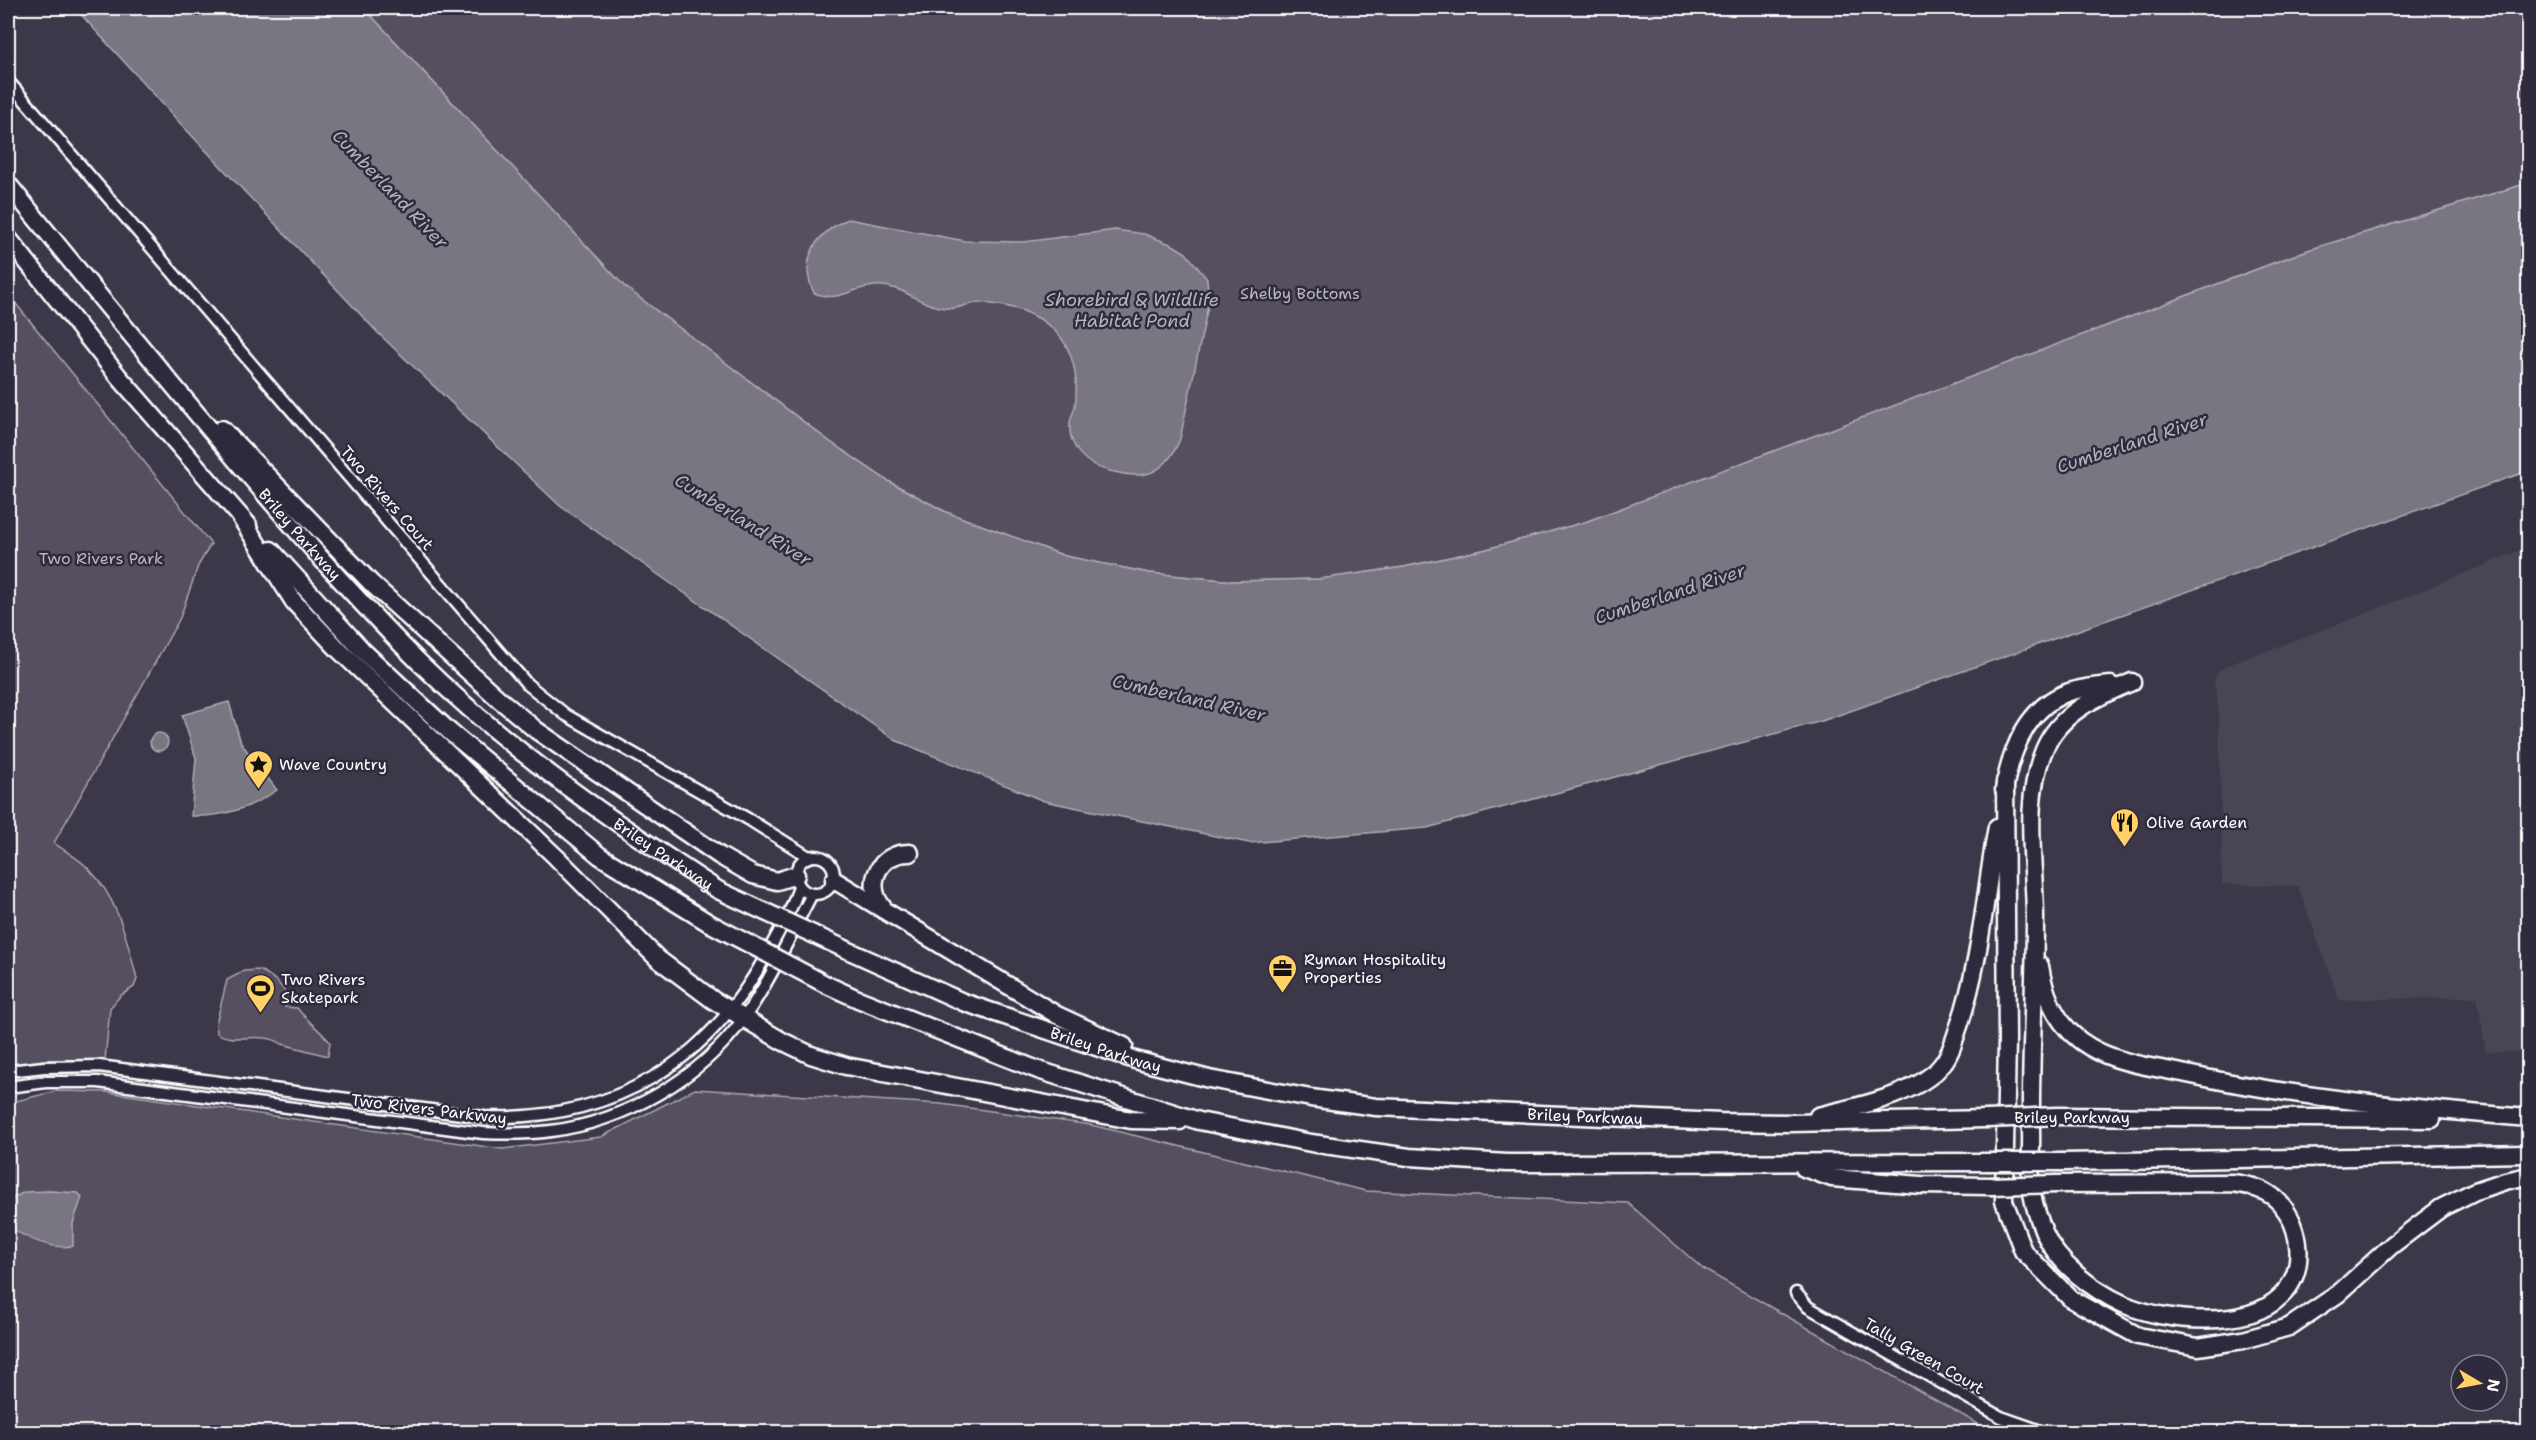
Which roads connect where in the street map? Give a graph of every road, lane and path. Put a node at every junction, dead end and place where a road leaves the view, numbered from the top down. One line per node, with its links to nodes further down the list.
1 (8, 81): 9 (street, Two Rivers Court)
2 (8, 183): 4 (highway, Briley Parkway)
3 (8, 238): 5 (highway, Briley Parkway)
4 (137, 344): 12 (highway); 20 (highway, Briley Parkway, bridge)
5 (242, 518): 17 (highway); 22 (highway, Briley Parkway, bridge)
6 (2022, 735): 7 (highway); 7 (highway); 8 (highway)
7 (2045, 747): 16 (highway)
8 (2005, 781): 23 (highway); 26 (highway)
9 (774, 837): 11 (street, Two Rivers Court); 12 (street)
10 (910, 854): 15 (highway)
11 (809, 856): 12 (street); 13 (street)
12 (798, 876): 14 (street); 17 (street, Two Rivers Parkway)
13 (834, 880): 14 (street); 15 (highway)
14 (812, 894): 17 (street, Two Rivers Parkway)
15 (884, 909): 20 (highway)
16 (2035, 918): 21 (highway); 25 (highway, bridge)
17 (738, 1014): 18 (street, Two Rivers Parkway); 19 (street, Two Rivers Parkway); 22 (highway)
18 (8, 1071)
19 (8, 1087)
20 (1265, 1089): 23 (highway, Briley Parkway)
21 (2529, 1119): 23 (highway, Briley Parkway, bridge)
22 (1199, 1121): 25 (highway, Briley Parkway)
23 (1791, 1124)
24 (2529, 1154): 25 (highway, Briley Parkway, bridge)
25 (1795, 1164)
26 (2529, 1176)
27 (1796, 1293): 28 (street, Tally Green Court)
28 (2044, 1432)

